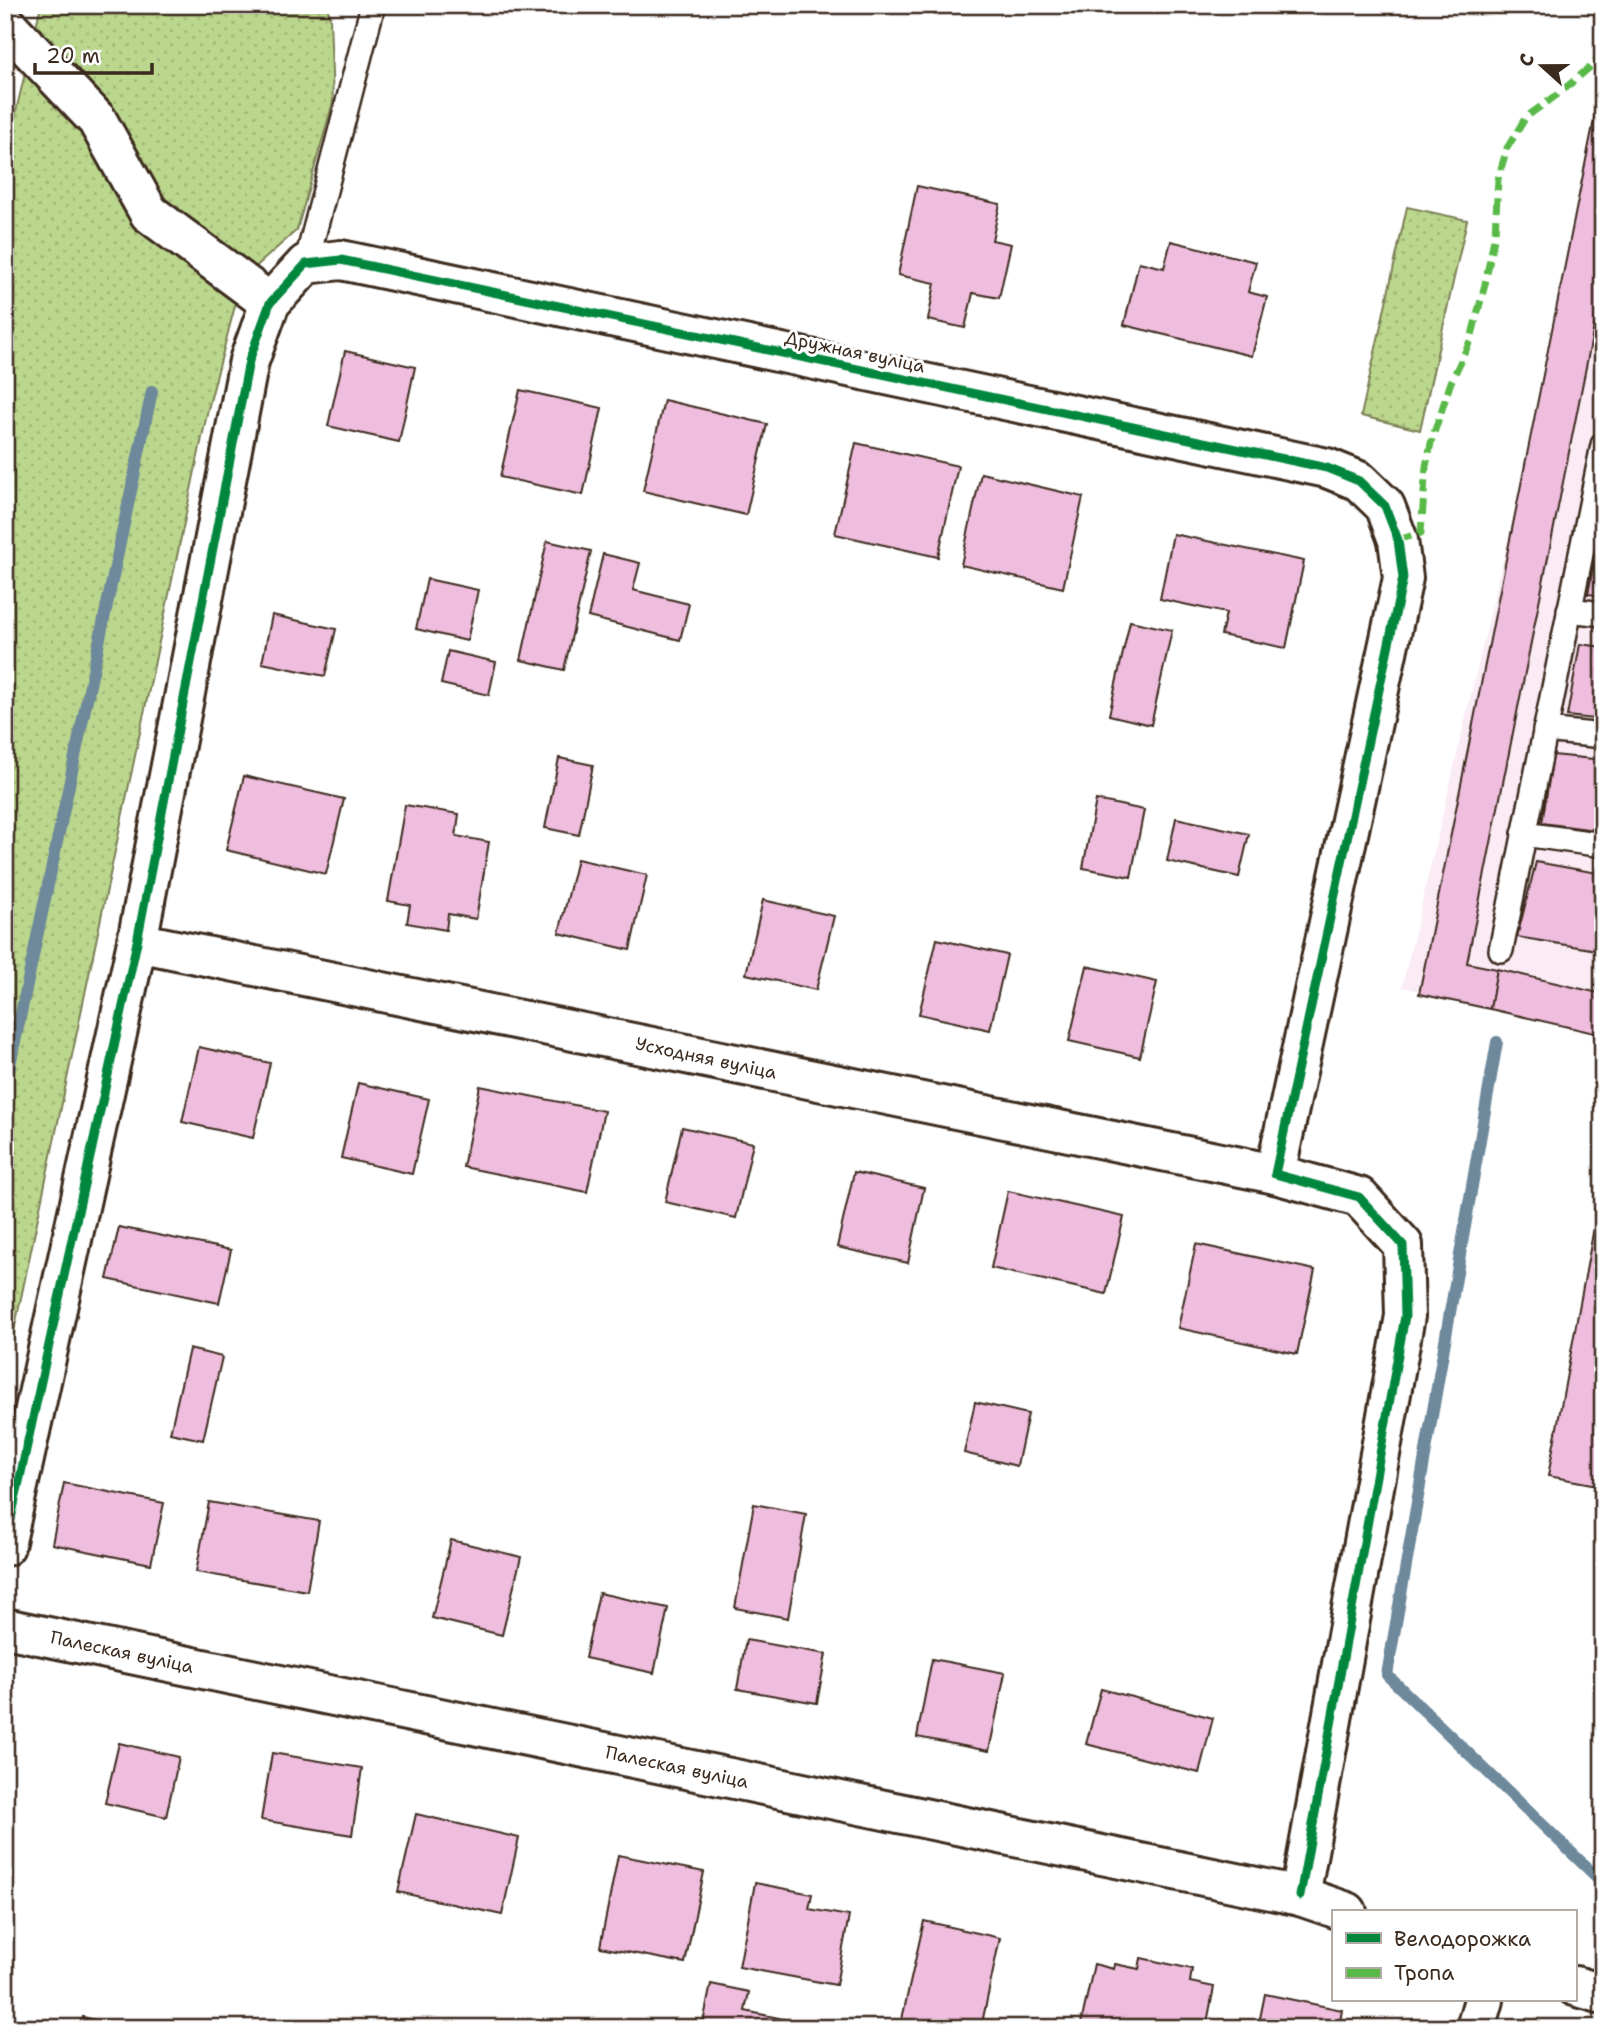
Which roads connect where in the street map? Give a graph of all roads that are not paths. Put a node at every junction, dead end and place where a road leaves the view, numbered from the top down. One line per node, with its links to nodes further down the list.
1 (373, 5): 3 (lane)
2 (5, 23): 4 (street)
3 (306, 264): 4 (street); 15 (street, Дружная вуліца)
4 (270, 303): 13 (street)
5 (1603, 445): 6 (lane)
6 (1598, 493): 7 (lane)
7 (1569, 610): 8 (lane); 9 (lane)
8 (1603, 614)
9 (1545, 730): 10 (lane); 11 (lane)
10 (1603, 736)
11 (1524, 834): 12 (lane); 14 (lane)
12 (1603, 845)
13 (137, 942): 15 (street, Усходняя вуліца); 16 (street)
14 (1501, 950)
15 (1275, 1174): 18 (street, Усходняя вуліца)
16 (5, 1546)
17 (5, 1628): 18 (street, Палеская вуліца)
18 (1300, 1896): 19 (street, Палеская вуліца)
19 (1341, 1910)
20 (1576, 1986): 21 (street)
21 (1603, 1994)
22 (1483, 2002): 23 (street)
23 (1476, 2028)

